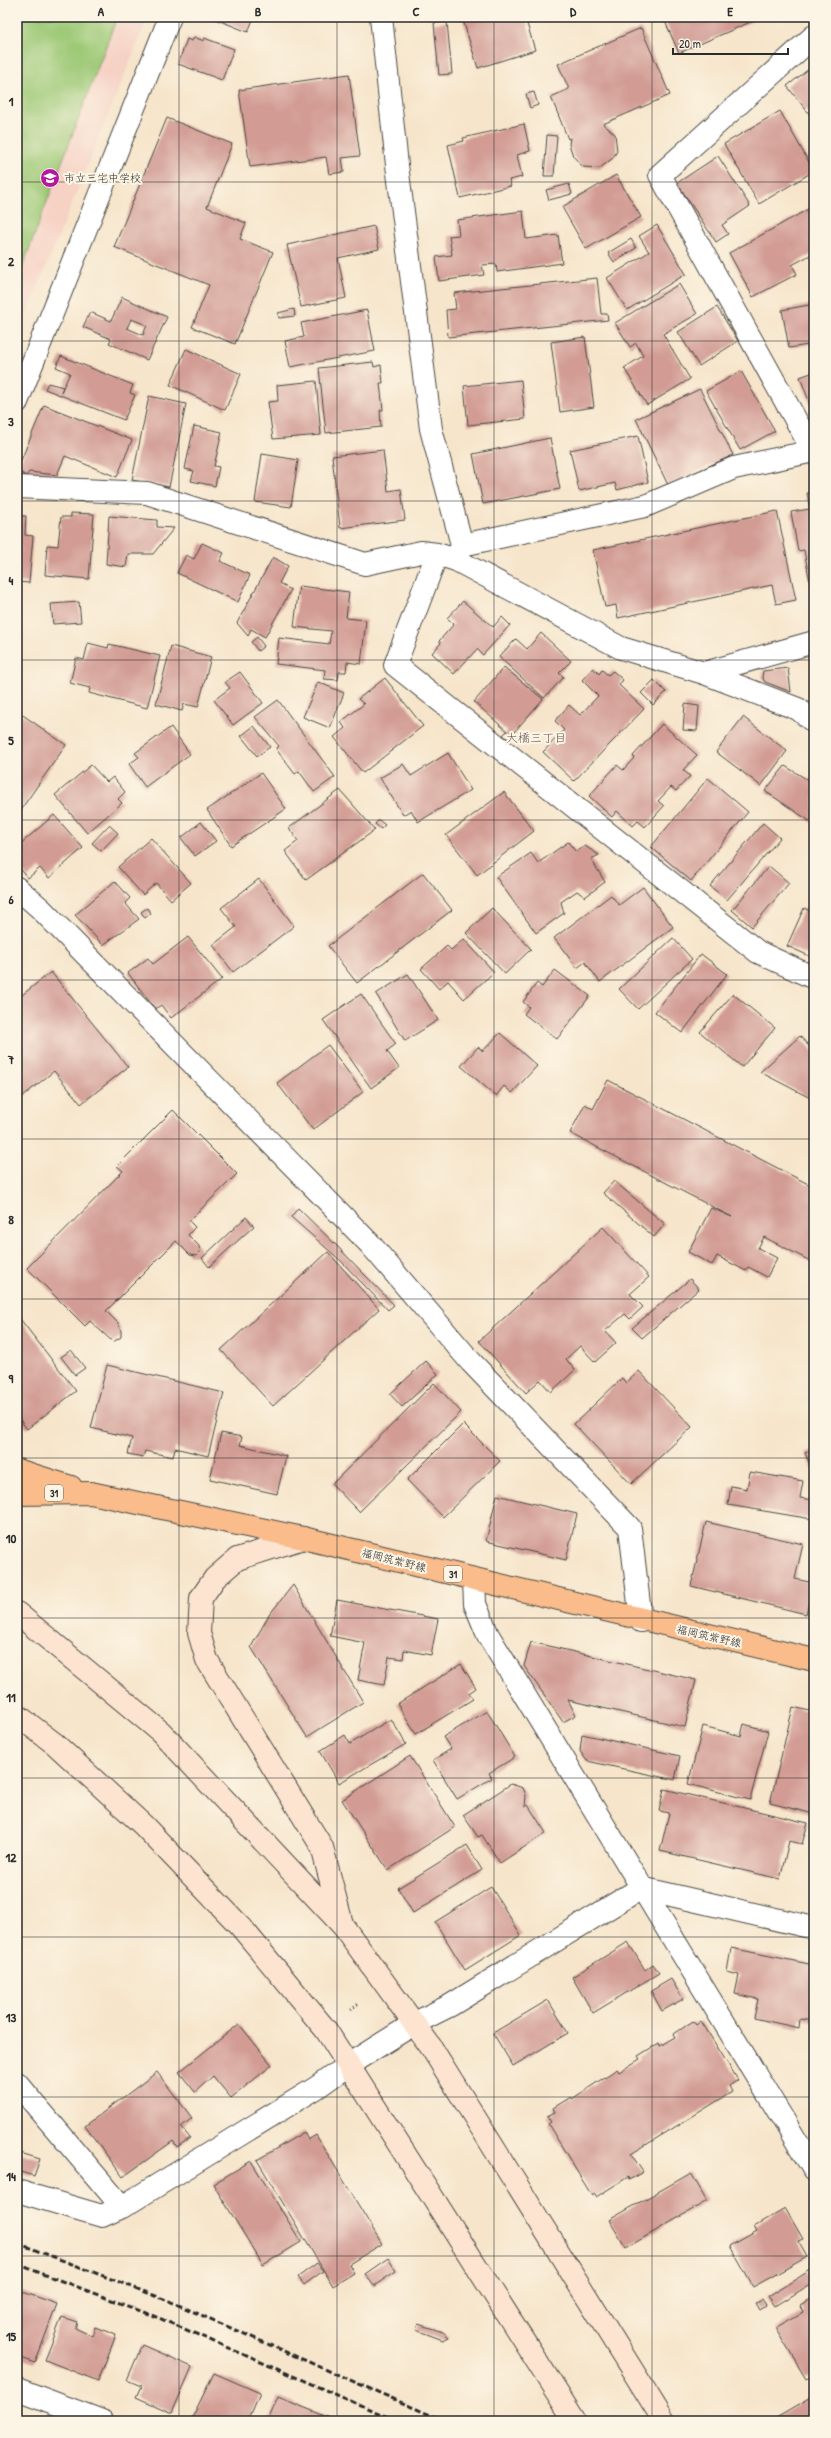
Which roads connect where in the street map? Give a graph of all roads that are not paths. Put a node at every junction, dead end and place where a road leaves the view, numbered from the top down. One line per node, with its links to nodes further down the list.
1 (170, 17): 4 (street)
2 (381, 17): 7 (street)
3 (814, 36): 5 (street)
4 (17, 402)
5 (814, 451): 7 (street)
6 (17, 488): 7 (street)
7 (452, 553): 9 (street); 12 (street)
8 (814, 642): 9 (street)
9 (704, 673): 10 (street)
10 (814, 722)
11 (17, 888): 19 (street)
12 (814, 978)
13 (17, 1470): 14 (main road)
14 (91, 1493): 15 (main road, 福岡筑紫野線 / 31); 16 (main road, 福岡筑紫野線 / 31)
15 (17, 1494)
16 (303, 1538): 17 (main road, 福岡筑紫野線 / 31); 23 (street)
17 (474, 1579): 19 (main road, 福岡筑紫野線 / 31); 22 (street)
18 (17, 1613): 23 (street)
19 (641, 1620): 20 (main road, 福岡筑紫野線 / 31)
20 (814, 1660)
21 (17, 1715): 26 (street)
22 (641, 1888): 24 (street); 25 (street); 28 (street)
23 (343, 1926): 25 (street)
24 (814, 1928)
25 (415, 2023): 26 (street); 34 (street)
26 (348, 2065): 30 (street); 33 (street)
27 (17, 2083): 30 (street)
28 (814, 2170)
29 (17, 2191): 30 (street)
30 (122, 2207)
31 (17, 2389): 32 (street)
32 (102, 2421)
33 (575, 2421)
34 (664, 2421)

